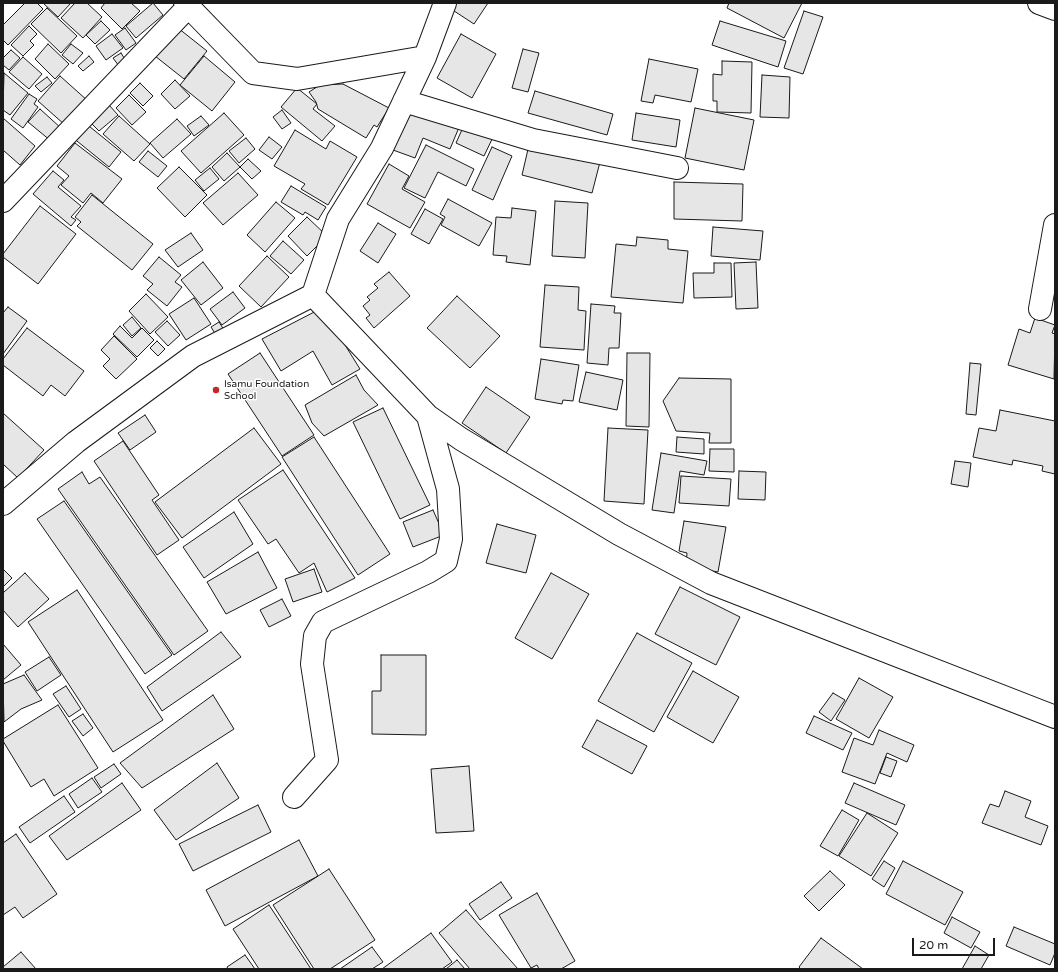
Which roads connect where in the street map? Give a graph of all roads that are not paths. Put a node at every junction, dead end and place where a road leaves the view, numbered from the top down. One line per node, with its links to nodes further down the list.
1 (445, 3): 5 (street)
2 (1039, 3): 4 (street)
3 (187, 5): 5 (street); 8 (street)
4 (1055, 9)
5 (425, 57): 6 (street)
6 (404, 100): 7 (street); 10 (street)
7 (677, 168)
8 (3, 201)
9 (1055, 225): 11 (street)
10 (313, 294): 12 (street); 13 (street)
11 (1040, 309)
12 (428, 416): 14 (street); 15 (street)
13 (3, 504)
14 (1055, 717)
15 (294, 797)

